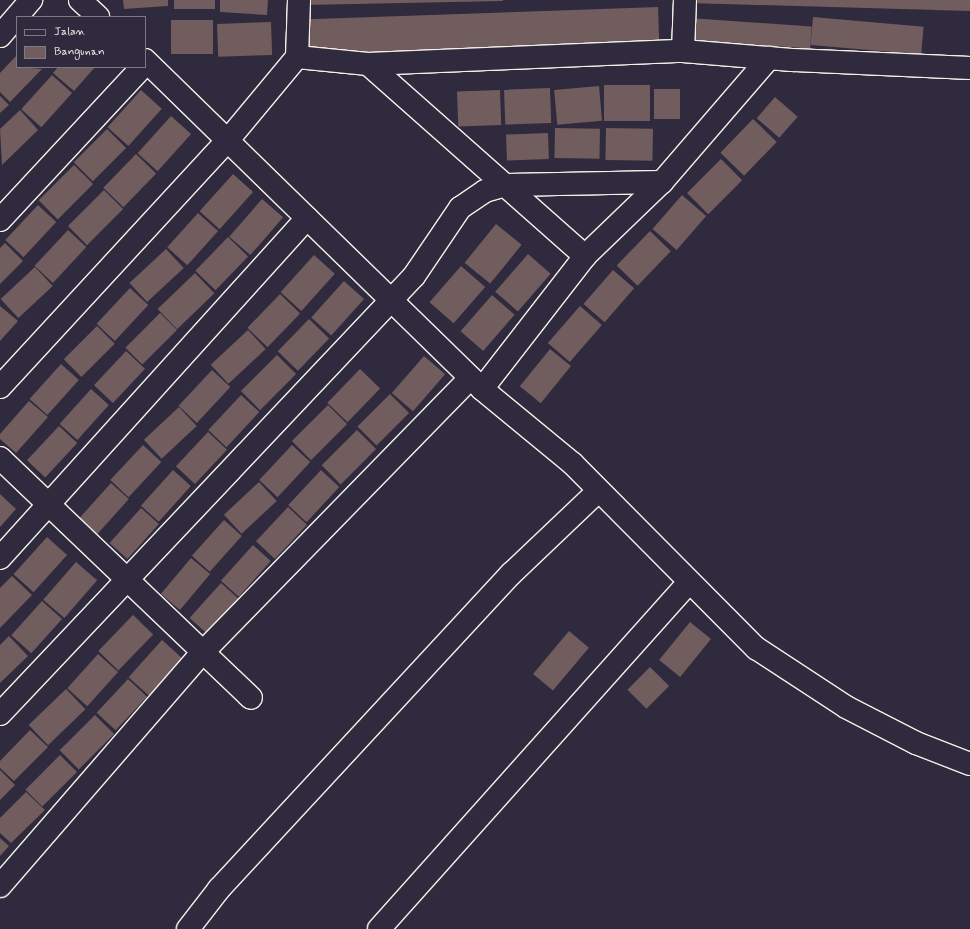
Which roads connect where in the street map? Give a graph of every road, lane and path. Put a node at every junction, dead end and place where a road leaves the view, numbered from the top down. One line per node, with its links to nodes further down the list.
1 (31, 0): 5 (street)
2 (80, 0): 6 (street)
3 (299, 0): 10 (street)
4 (685, 0): 9 (street)
5 (17, 16)
6 (97, 16)
7 (16, 17): 8 (street)
8 (0, 36)
9 (683, 51): 11 (street); 13 (street)
10 (297, 57): 13 (street); 16 (street)
11 (769, 58): 15 (street); 17 (street)
12 (146, 64): 16 (street)
13 (368, 64): 18 (street)
14 (140, 68): 20 (street)
15 (970, 68)
16 (228, 140): 19 (street); 24 (street)
17 (662, 182): 18 (street); 21 (street)
18 (506, 186): 21 (street); 22 (street)
19 (307, 218): 22 (street); 27 (street)
20 (0, 220)
21 (585, 256): 23 (street)
22 (390, 300): 23 (street); 29 (street)
23 (476, 383): 26 (street); 31 (street)
24 (0, 387)
25 (0, 458): 27 (street)
26 (598, 492): 30 (street); 36 (street)
27 (51, 505): 28 (street); 29 (street)
28 (0, 558)
29 (128, 579): 31 (street); 33 (street)
30 (689, 582): 34 (street); 37 (street)
31 (203, 652): 32 (street); 35 (street)
32 (251, 698)
33 (0, 714)
34 (970, 764)
35 (0, 886)
36 (188, 929)
37 (379, 929)

